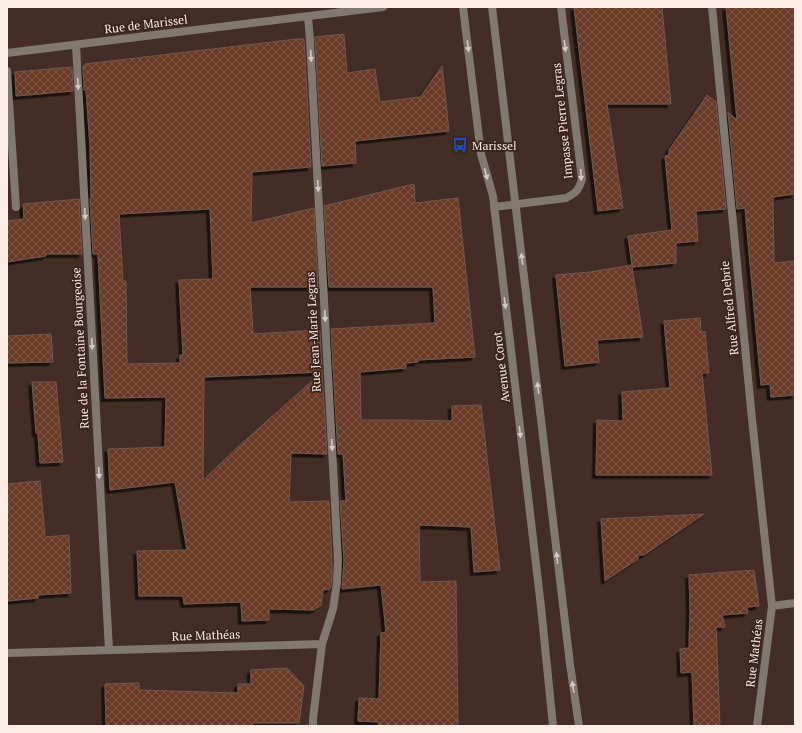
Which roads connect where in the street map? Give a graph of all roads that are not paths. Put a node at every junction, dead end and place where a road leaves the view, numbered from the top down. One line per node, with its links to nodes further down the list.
1 (383, 7): 6 (street, Rue de Marissel)
2 (463, 7): 12 (street, Avenue Corot, one-way to 12)
3 (492, 7): 10 (street)
4 (561, 7): 10 (street, Impasse Pierre Legras, one-way to 10)
5 (712, 7): 14 (street, Rue Alfred Debrie)
6 (308, 17): 7 (street, Rue de Marissel); 15 (street, Rue Jean-Marie Legras, one-way to 15)
7 (76, 45): 8 (street, Rue de Marissel); 16 (street, Rue de la Fontaine Bourgeoise, one-way to 16)
8 (7, 53)
9 (7, 71): 11 (street)
10 (516, 205): 12 (street, Impasse Pierre Legras); 20 (street, one-way to 10)
11 (16, 207)
12 (494, 207): 19 (street, Avenue Corot, one-way to 19)
13 (795, 603): 14 (street, Rue Mathéas)
14 (772, 606): 21 (street, Rue Mathéas)
15 (322, 644): 16 (street, Rue Mathéas); 18 (street)
16 (109, 650): 17 (street, Rue Mathéas)
17 (7, 653)
18 (313, 726)
19 (553, 726)
20 (579, 726)
21 (757, 726)

